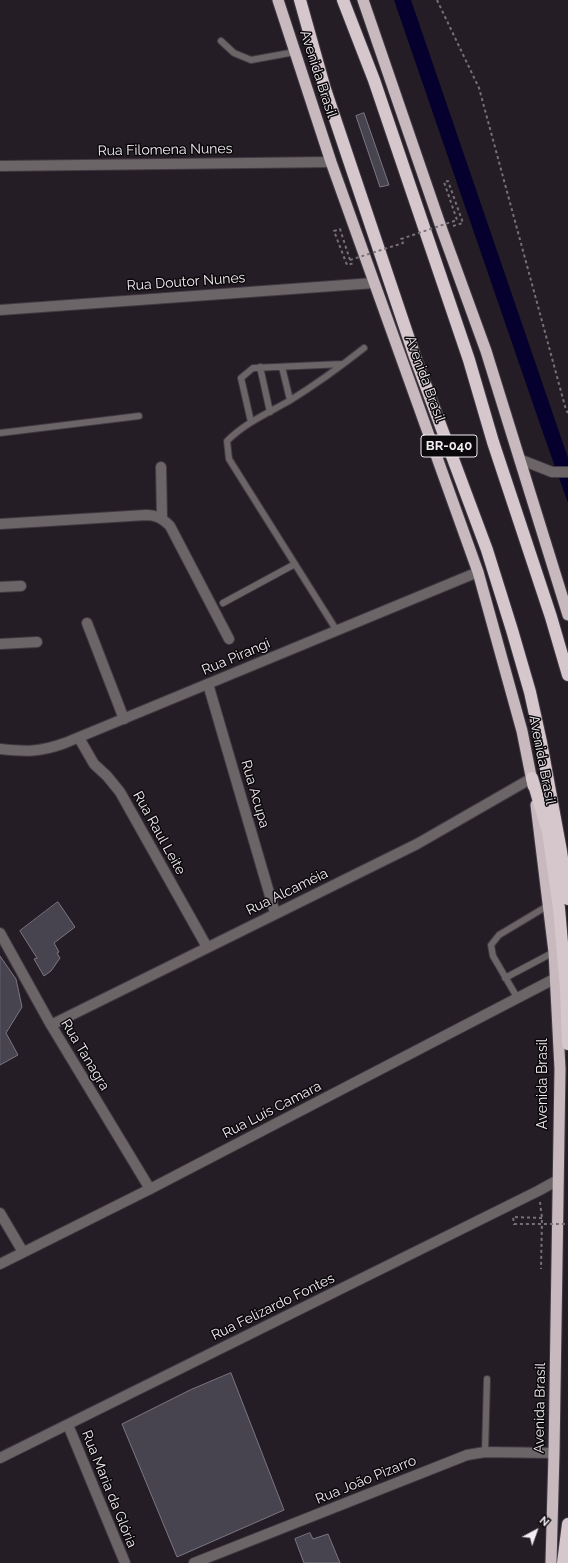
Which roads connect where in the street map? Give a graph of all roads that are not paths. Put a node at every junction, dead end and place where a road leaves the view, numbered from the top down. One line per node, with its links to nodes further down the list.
1 (278, 0): 6 (highway, Avenida Brasil)
2 (300, 0): 42 (highway, Avenida Brasil / BR-040)
3 (343, 0): 36 (highway, BR-040)
4 (363, 0): 20 (highway)
5 (220, 41): 6 (lane)
6 (294, 52): 7 (highway, Avenida Brasil)
7 (331, 162): 8 (street, Rua Filomena Nunes); 9 (highway, Avenida Brasil)
8 (0, 166)
9 (374, 283): 10 (street, Rua Doutor Nunes); 26 (highway, Avenida Brasil)
10 (0, 310)
11 (364, 348): 12 (lane)
12 (343, 364): 14 (lane); 15 (lane)
13 (260, 367): 14 (lane); 16 (lane); 18 (lane)
14 (282, 367): 15 (lane)
15 (290, 400): 16 (lane)
16 (270, 412): 18 (lane)
17 (139, 416): 19 (lane)
18 (251, 422): 25 (lane)
19 (0, 433)
20 (518, 459): 22 (street); 30 (highway)
21 (161, 467): 23 (street)
22 (568, 472)
23 (162, 519): 24 (street); 33 (street)
24 (0, 524)
25 (295, 564): 29 (lane); 32 (lane)
26 (478, 572): 32 (street, Rua Pirangi); 41 (highway, Avenida Brasil)
27 (21, 586): 28 (street)
28 (0, 587)
29 (223, 603)
30 (568, 615)
31 (87, 623): 38 (street)
32 (337, 631): 37 (street, Rua Pirangi)
33 (229, 639)
34 (37, 642): 35 (street)
35 (0, 644)
36 (568, 675)
37 (208, 684): 38 (street, Rua Pirangi); 44 (street, Rua Acupa)
38 (124, 719): 39 (street, Rua Pirangi)
39 (78, 738): 40 (street, Rua Pirangi); 46 (street, Rua Raul Leite)
40 (0, 750)
41 (532, 778): 43 (highway, Avenida Brasil); 44 (street, Rua Alcaméia); 52 (highway)
42 (568, 899)
43 (549, 905): 47 (highway, Avenida Brasil); 48 (lane)
44 (275, 913): 46 (street, Rua Alcaméia)
45 (0, 933): 51 (street, Rua Tanagra)
46 (207, 947): 51 (street, Rua Alcaméia)
47 (554, 952): 48 (lane); 49 (highway, Avenida Brasil)
48 (505, 978): 50 (lane)
49 (556, 978): 50 (street, Rua Luís Camara); 53 (highway, Avenida Brasil)
50 (518, 999): 54 (street, Rua Luís Camara)
51 (51, 1025): 54 (street, Rua Tanagra)
52 (568, 1044)
53 (558, 1180): 59 (street, Rua Felizardo Fontes); 61 (highway, Avenida Brasil)
54 (150, 1189): 56 (street, Rua Luís Camara)
55 (0, 1213): 56 (street)
56 (23, 1252): 57 (street, Rua Luís Camara)
57 (0, 1264)
58 (487, 1379): 60 (lane)
59 (68, 1425): 62 (street, Rua Felizardo Fontes); 64 (street, Rua Maria da Glória)
60 (485, 1452): 61 (street, Rua João Pizarro); 65 (street, Rua João Pizarro)
61 (554, 1453): 66 (highway, Avenida Brasil)
62 (0, 1458)
63 (568, 1524): 67 (highway)
64 (125, 1563)
65 (194, 1563)
66 (550, 1563)
67 (563, 1563)

